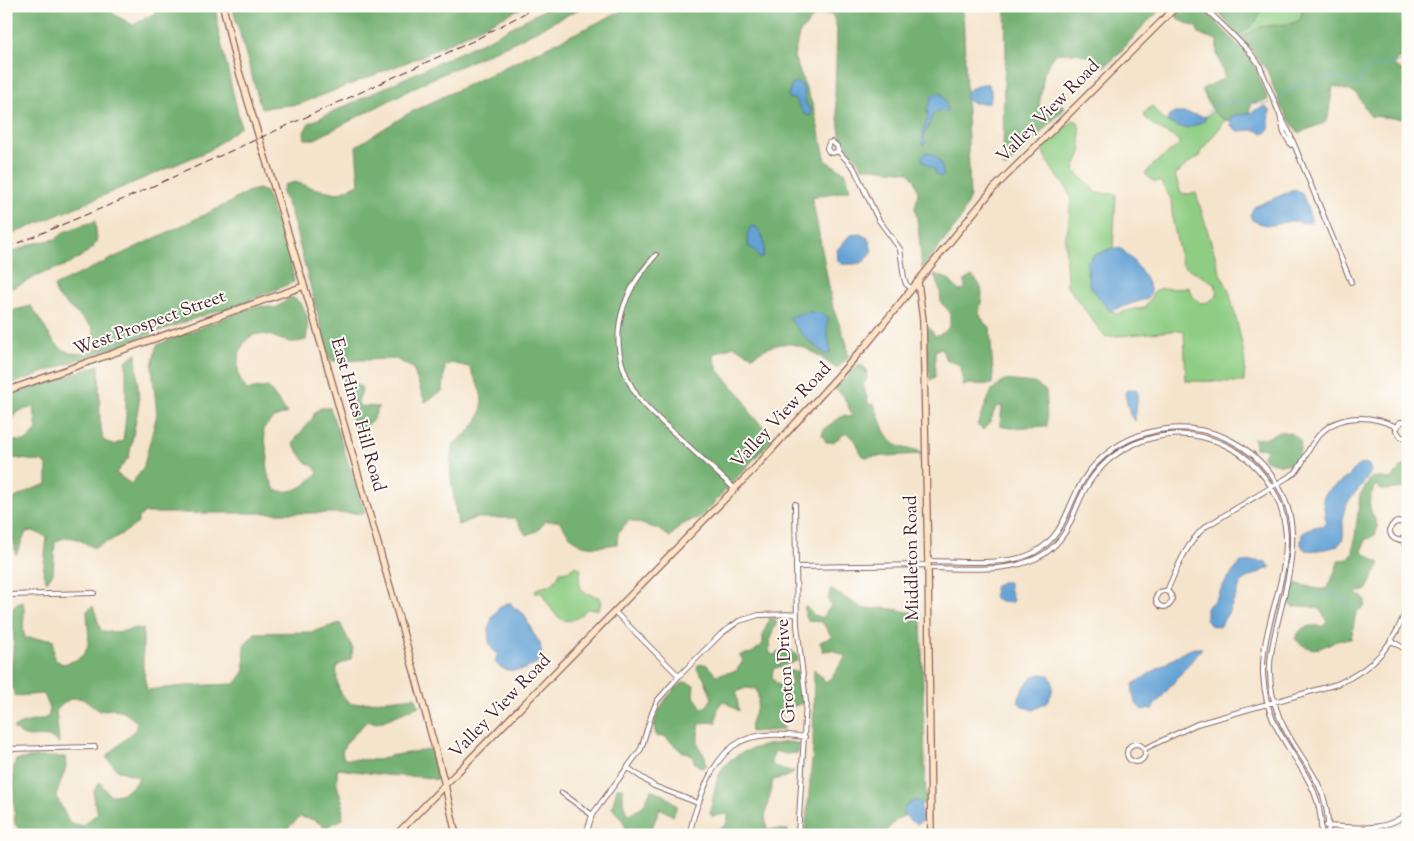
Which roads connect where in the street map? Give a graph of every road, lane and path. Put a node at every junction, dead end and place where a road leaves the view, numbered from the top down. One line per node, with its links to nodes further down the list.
1 (223, 6): 8 (street, East Hines Hill Road)
2 (1177, 6): 6 (street, Valley View Road)
3 (1204, 6): 7 (street)
4 (838, 151): 9 (street)
5 (656, 255): 17 (street)
6 (918, 282): 9 (street, Valley View Road); 23 (street, Middleton Road)
7 (1350, 282)
8 (304, 286): 10 (street, West Prospect Street); 43 (street, East Hines Hill Road)
9 (912, 289): 17 (street, Valley View Road)
10 (6, 391)
11 (1408, 422): 12 (street)
12 (1397, 427): 15 (street); 16 (street)
13 (1170, 428): 14 (street); 16 (street); 19 (street)
14 (1171, 435): 16 (street); 20 (street)
15 (1408, 438)
16 (1274, 486): 25 (street); 27 (street); 28 (street)
17 (735, 489): 31 (street, Valley View Road)
18 (795, 504): 24 (street, Groton Drive)
19 (1070, 508): 20 (street); 23 (street)
20 (1077, 510): 23 (street)
21 (1403, 538): 21 (street); 22 (street)
22 (1408, 557)
23 (928, 565): 24 (street); 56 (street, Middleton Road)
24 (796, 567): 32 (street, Groton Drive)
25 (1167, 591): 25 (street)
26 (94, 593): 29 (street)
27 (1278, 593): 28 (street); 36 (street)
28 (1284, 594): 36 (street)
29 (6, 595)
30 (1408, 603): 33 (street)
31 (615, 612): 35 (street); 43 (street, Valley View Road)
32 (797, 614): 35 (street); 37 (street, Groton Drive)
33 (1392, 641): 34 (street); 36 (street)
34 (1408, 651)
35 (679, 676): 42 (street)
36 (1271, 703): 41 (street); 48 (street); 49 (street)
37 (805, 737): 45 (street); 55 (street, Groton Drive)
38 (6, 743): 40 (street)
39 (95, 747): 40 (street)
40 (6, 749): 50 (street)
41 (1144, 749): 41 (street)
42 (628, 768): 45 (street); 47 (street)
43 (445, 785): 51 (street, Valley View Road); 52 (street, East Hines Hill Road)
44 (562, 793): 47 (street)
45 (698, 803): 54 (street)
46 (1408, 812): 49 (street)
47 (592, 815): 53 (street)
48 (1321, 826): 49 (street); 57 (street)
49 (1328, 826): 58 (street)
50 (7, 835)
51 (396, 835)
52 (456, 835)
53 (586, 835)
54 (690, 835)
55 (798, 835)
56 (932, 835)
57 (1321, 835)
58 (1328, 835)

